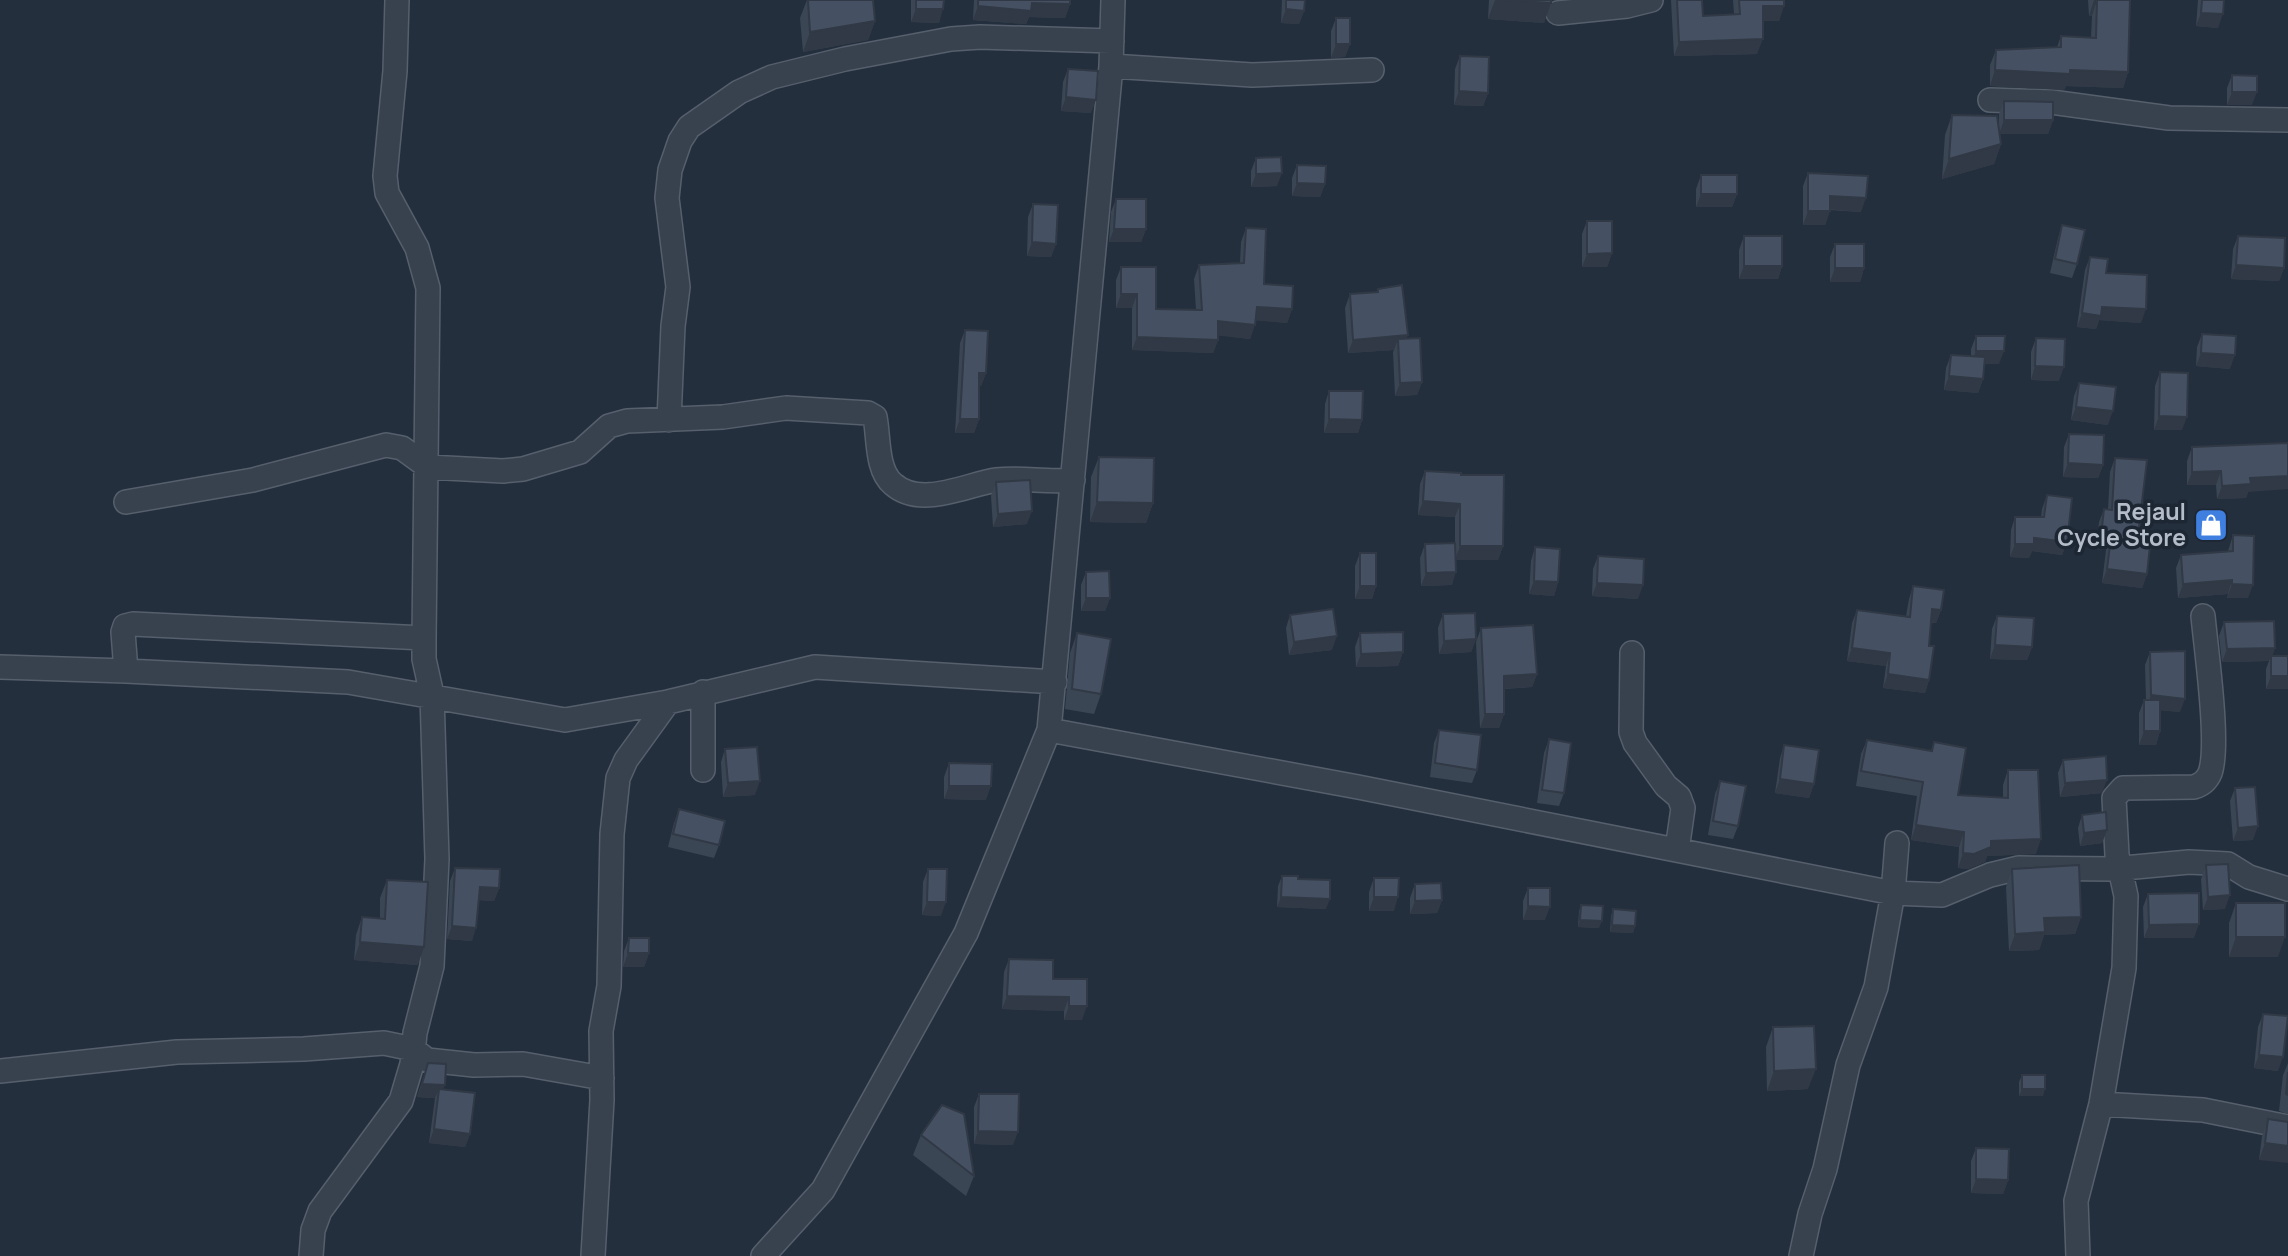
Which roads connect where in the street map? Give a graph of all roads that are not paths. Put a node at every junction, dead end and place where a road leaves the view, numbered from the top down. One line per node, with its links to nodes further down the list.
1 (397, 0): 11 (street)
2 (1113, 0): 5 (street)
3 (1651, 0): 4 (street)
4 (1558, 13)
5 (1112, 41): 6 (street); 10 (street)
6 (1111, 66): 7 (street); 12 (street)
7 (1372, 70)
8 (1990, 100): 9 (street)
9 (2288, 121)
10 (669, 420): 11 (street); 12 (street)
11 (428, 467): 13 (street); 15 (street)
12 (1073, 480): 19 (street)
13 (126, 502)
14 (2203, 616): 27 (street)
15 (424, 638): 18 (street); 21 (street)
16 (1632, 653): 26 (street)
17 (0, 667): 18 (street)
18 (127, 671): 21 (street)
19 (1055, 682): 20 (street); 23 (street)
20 (703, 692): 22 (street); 24 (street)
21 (432, 695): 22 (street); 30 (street)
22 (668, 702): 32 (street)
23 (1049, 730): 26 (street); 37 (street)
24 (703, 770)
25 (1897, 843): 29 (street)
26 (1677, 850): 29 (street)
27 (2121, 868): 28 (street); 29 (street); 33 (street)
28 (2288, 888)
29 (1893, 892): 38 (street)
30 (413, 1049): 31 (street); 32 (street); 35 (street)
31 (0, 1071)
32 (602, 1078): 36 (street)
33 (2101, 1104): 34 (street); 39 (street)
34 (2288, 1127)
35 (311, 1256)
36 (593, 1256)
37 (763, 1256)
38 (1801, 1256)
39 (2078, 1256)

